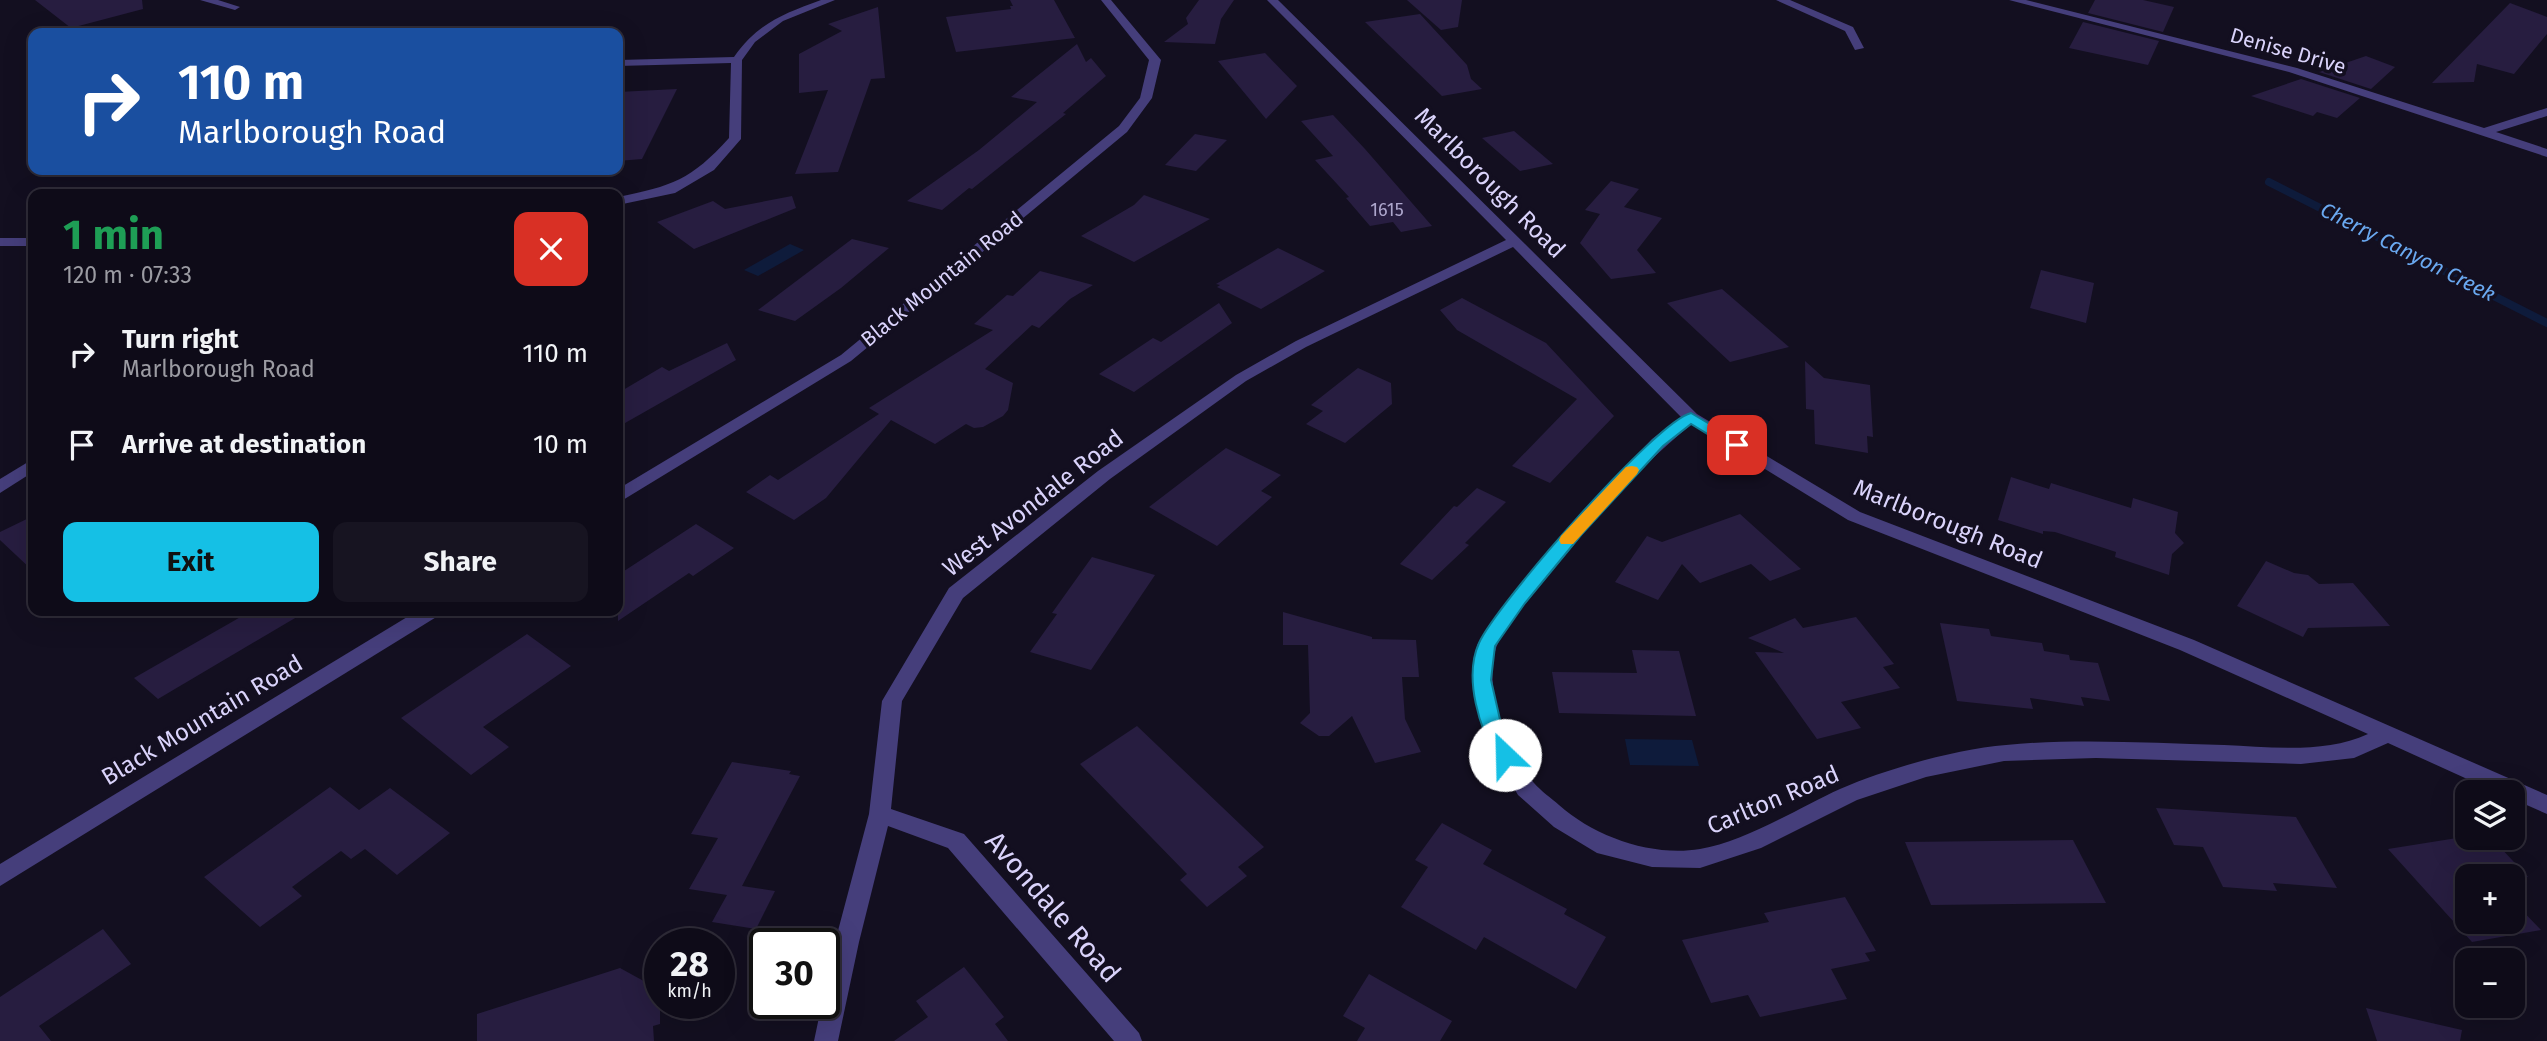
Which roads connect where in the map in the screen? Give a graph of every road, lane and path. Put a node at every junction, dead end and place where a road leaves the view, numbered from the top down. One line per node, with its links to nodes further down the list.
1 (205, 0): 7 (street)
2 (830, 0): 9 (street)
3 (1106, 0): 21 (street, Black Mountain Road)
4 (1272, 0): 15 (street, Marlborough Road)
5 (1781, 0): 8 (street)
6 (2014, 0): 12 (street, Denise Drive)
7 (235, 8)
8 (1860, 48)
9 (737, 60): 10 (street); 14 (street)
10 (623, 63)
11 (2547, 111): 12 (street)
12 (2485, 132): 13 (street, Denise Drive)
13 (2547, 153)
14 (623, 200)
15 (1515, 241): 18 (street, Marlborough Road); 25 (street, West Avondale Road)
16 (0, 242): 17 (street)
17 (28, 242)
18 (1691, 417): 23 (street, Marlborough Road); 23 (street, Carlton Road)
19 (28, 467): 20 (street)
20 (0, 487)
21 (623, 494)
22 (423, 616): 26 (street, Black Mountain Road)
23 (2389, 734): 24 (street, Marlborough Road)
24 (2547, 806)
25 (880, 814): 27 (street, West Avondale Road); 28 (street, Avondale Road)
26 (0, 876)
27 (827, 1041)
28 (1130, 1041)

